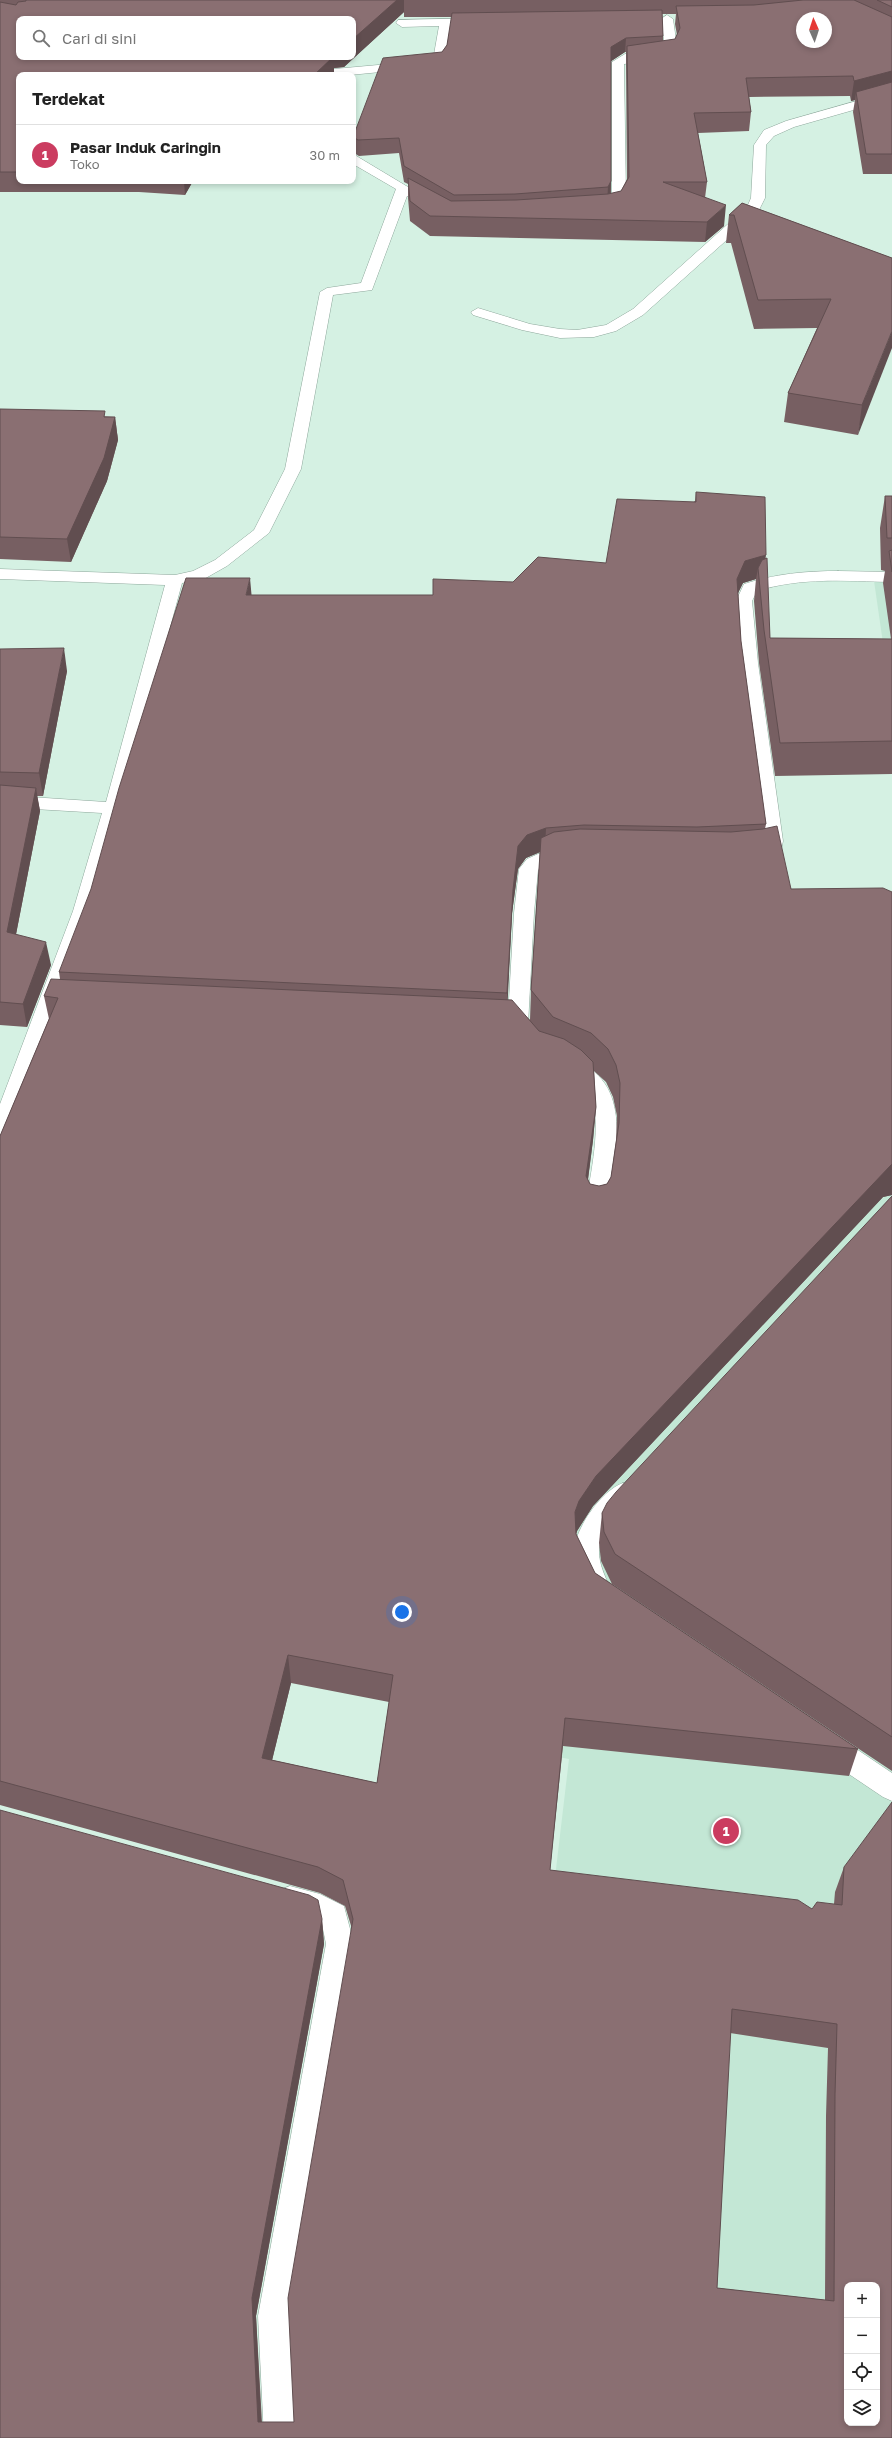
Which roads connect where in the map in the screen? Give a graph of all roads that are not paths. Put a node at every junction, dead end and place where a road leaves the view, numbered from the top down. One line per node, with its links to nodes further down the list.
1 (682, 19): 10 (street)
2 (492, 22): 4 (street)
3 (402, 23): 4 (street)
4 (445, 23): 5 (street)
5 (343, 72)
6 (892, 95): 11 (street)
7 (356, 160): 8 (street)
8 (403, 188): 9 (street); 14 (street)
9 (429, 204)
10 (584, 211)
11 (478, 312)
12 (0, 574): 14 (street)
13 (892, 577): 18 (street)
14 (175, 580): 16 (street)
15 (0, 800): 16 (street)
16 (113, 808): 21 (street)
17 (583, 855): 19 (street)
18 (749, 855)
19 (487, 1023)
20 (552, 1060): 22 (street)
21 (0, 1132)
22 (596, 1209)
23 (636, 1479): 24 (street)
24 (615, 1601)
25 (806, 1730): 26 (street)
26 (892, 1788)
27 (266, 1892): 28 (street)
28 (280, 2438)

